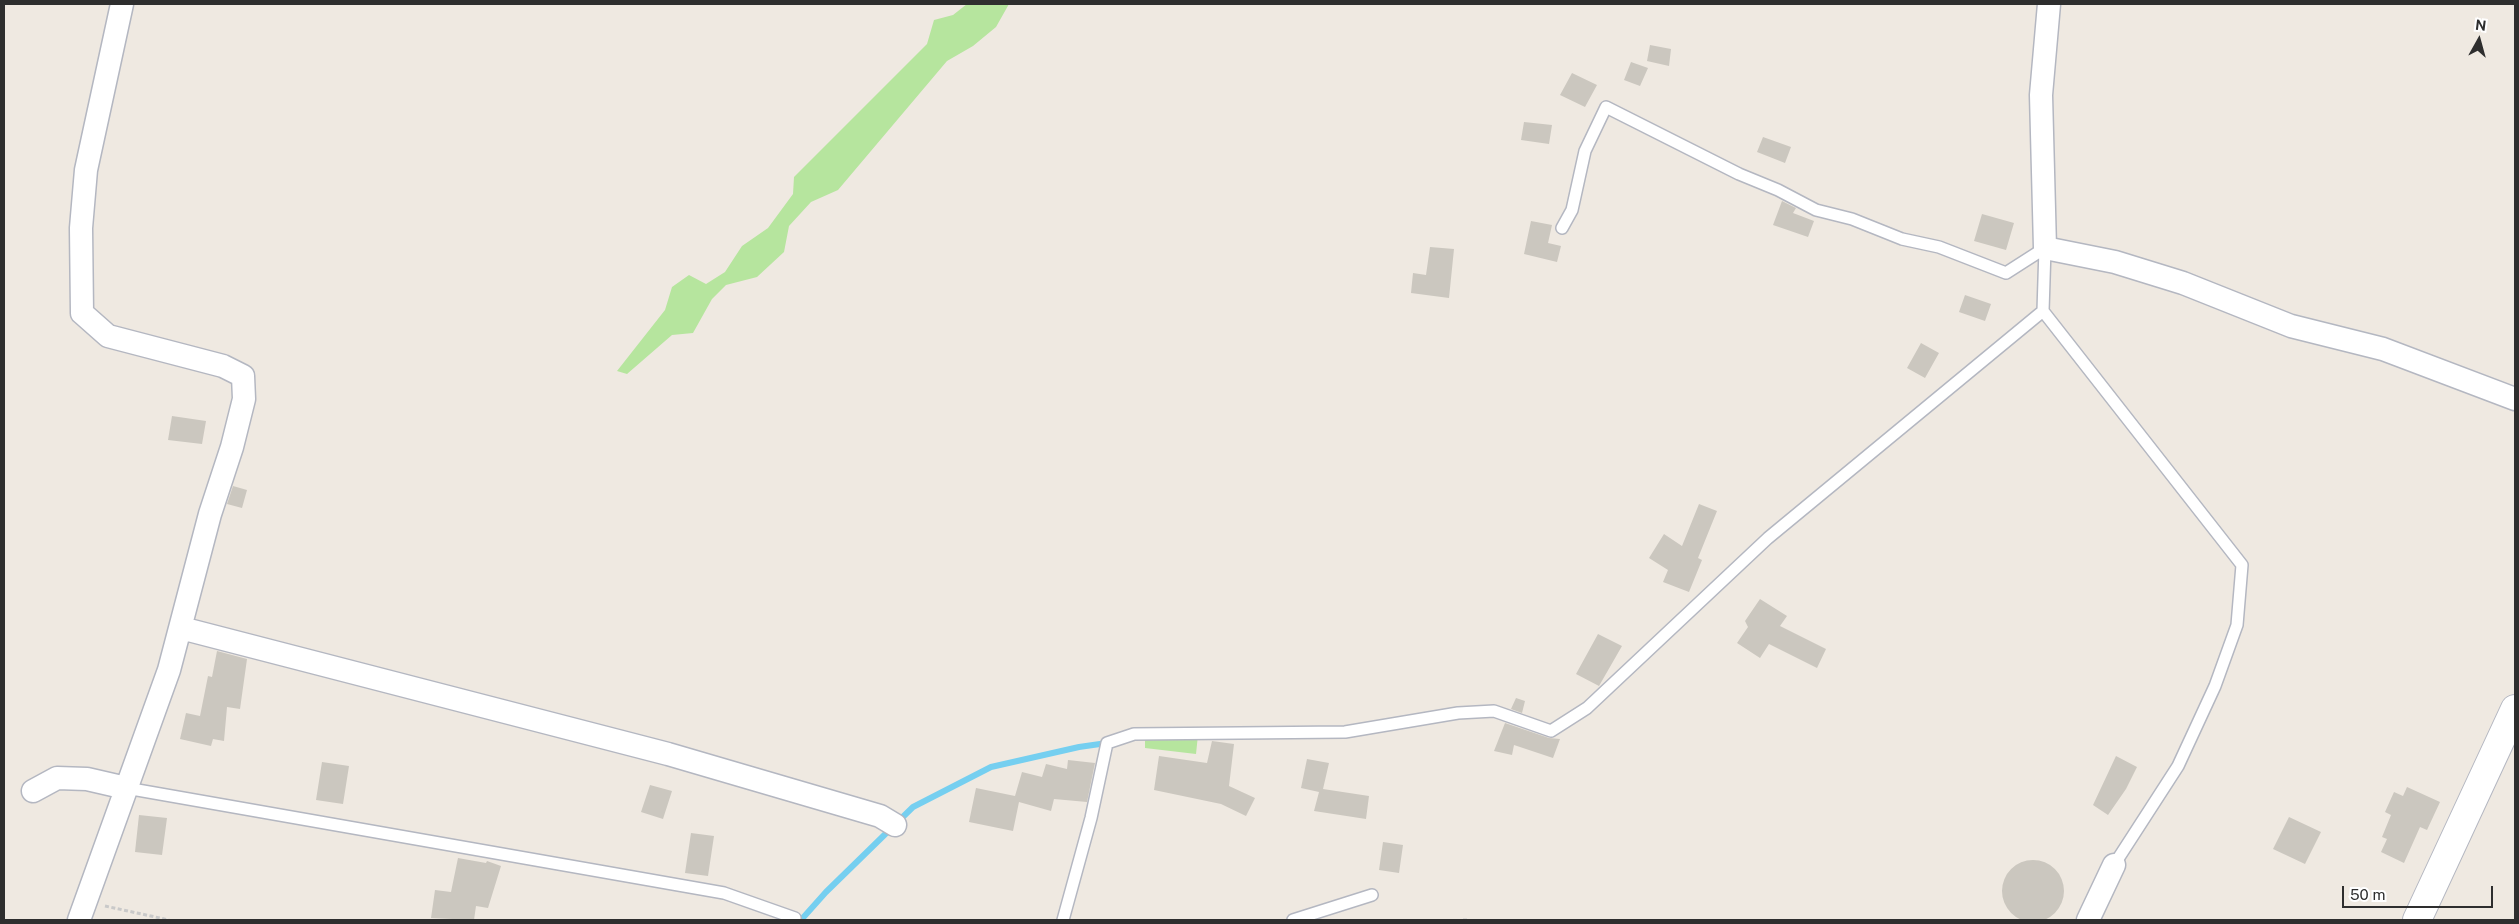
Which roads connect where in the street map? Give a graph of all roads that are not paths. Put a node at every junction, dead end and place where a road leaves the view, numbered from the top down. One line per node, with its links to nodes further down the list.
1 (122, 4): 7 (street)
2 (2049, 4): 4 (street)
3 (1562, 228): 4 (lane)
4 (2045, 248): 5 (lane); 6 (street)
5 (2043, 311): 12 (lane); 16 (lane)
6 (2515, 399)
7 (181, 628): 9 (street); 11 (street)
8 (2515, 709): 19 (street)
9 (126, 788): 10 (street); 14 (street); 15 (lane)
10 (33, 791)
11 (895, 825)
12 (2114, 865): 18 (street)
13 (1372, 895): 17 (lane)
14 (82, 911)
15 (795, 918)
16 (1063, 920)
17 (1293, 920)
18 (2088, 920)
19 (2417, 920)

